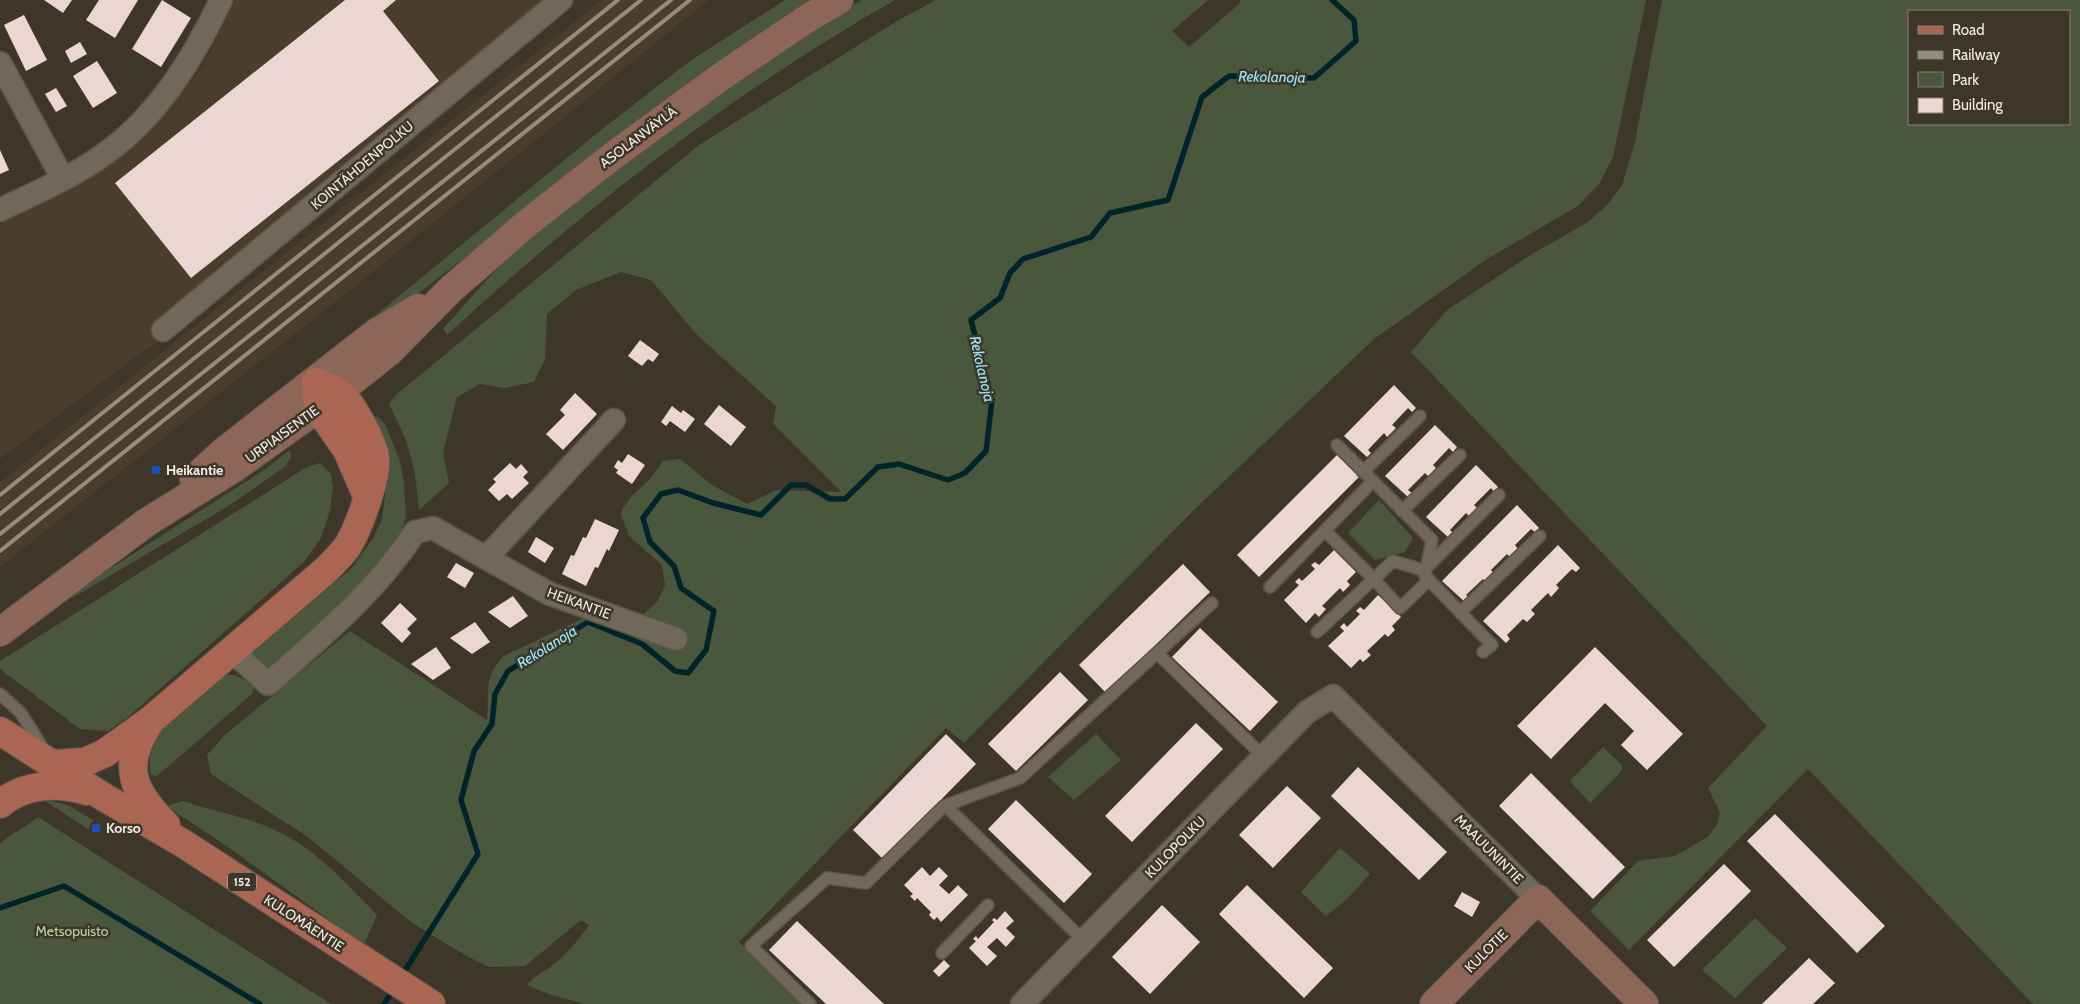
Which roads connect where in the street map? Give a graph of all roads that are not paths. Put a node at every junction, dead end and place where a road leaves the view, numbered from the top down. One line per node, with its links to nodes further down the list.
1 (221, 0): 5 (street)
2 (562, 0): 7 (street, KOINTÄHDENPOLKU)
3 (838, 0): 8 (main road, ASOLANVÄYLÄ)
4 (0, 63): 5 (street)
5 (63, 180): 6 (street)
6 (0, 210)
7 (163, 330)
8 (324, 394): 25 (main road, URPIAISENTIE); 28 (main road)
9 (1420, 416): 13 (lane)
10 (614, 420): 19 (street)
11 (1337, 445): 13 (lane)
12 (1460, 455): 16 (lane)
13 (1363, 472): 14 (lane)
14 (1373, 482): 16 (lane); 17 (lane)
15 (1499, 495): 20 (lane)
16 (1402, 510): 20 (lane)
17 (1325, 531): 21 (lane); 22 (lane)
18 (1540, 536): 24 (lane)
19 (486, 558): 27 (street, HEIKANTIE); 28 (street, HEIKANTIE)
20 (1427, 573): 21 (lane); 21 (lane); 24 (lane)
21 (1374, 579): 26 (lane)
22 (1270, 587)
23 (1212, 603): 30 (lane)
24 (1460, 613): 29 (lane)
25 (0, 632)
26 (1317, 632)
27 (676, 639)
28 (232, 651): 33 (main road)
29 (1483, 652)
30 (1158, 654): 35 (lane); 39 (lane)
31 (0, 694): 36 (lane)
32 (1333, 696): 35 (street, KULOPOLKU); 41 (street, MAAUUNINTIE)
33 (151, 720): 36 (main road); 40 (main road)
34 (0, 731): 36 (main road, KULOMÄENTIE / 152)
35 (1263, 756): 43 (street, KULOPOLKU)
36 (52, 764): 37 (main road, KULOMÄENTIE / 152)
37 (102, 796): 38 (main road); 40 (main road, KULOMÄENTIE / 152)
38 (0, 804)
39 (946, 806): 43 (lane); 46 (lane)
40 (184, 844): 45 (main road, KULOMÄENTIE / 152)
41 (1538, 899): 48 (main road, KULOTIE); 49 (main road, MAAUUNINTIE)
42 (988, 904): 44 (lane)
43 (1084, 941): 47 (street, KULOPOLKU)
44 (942, 954)
45 (431, 1004)
46 (810, 1004)
47 (1022, 1004)
48 (1434, 1004)
49 (1644, 1004)

